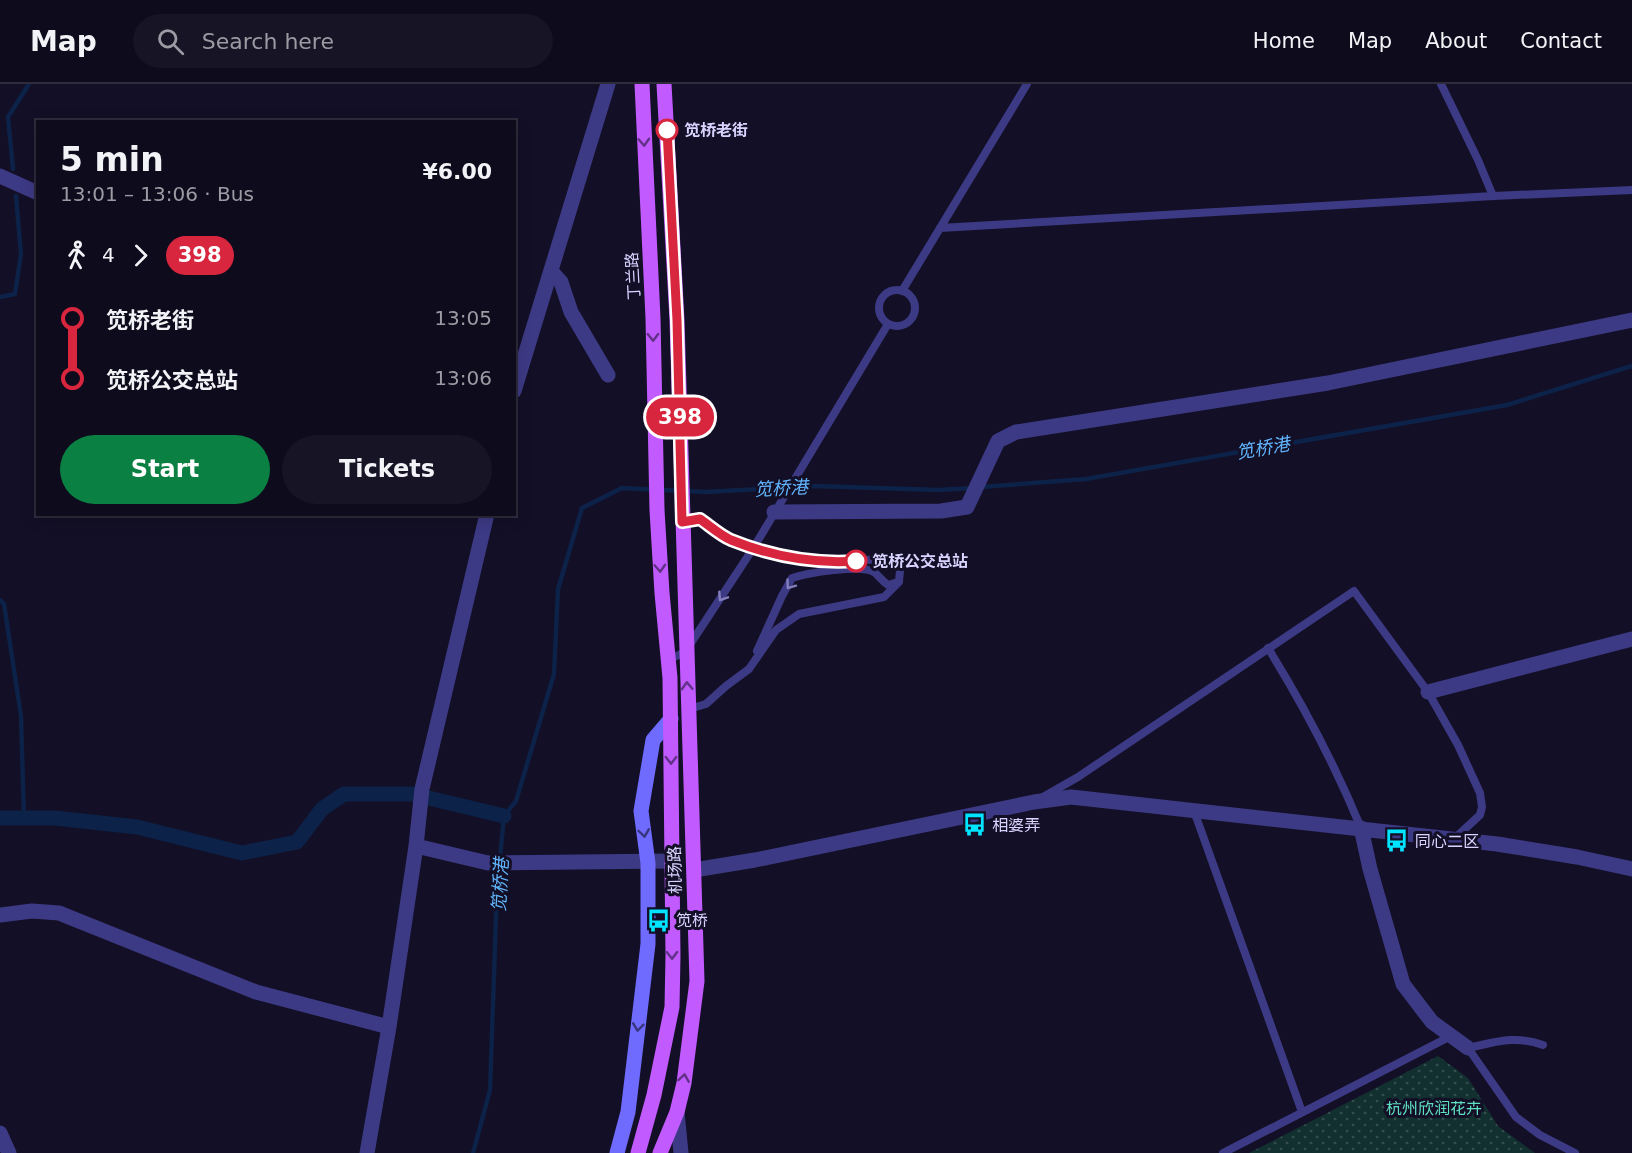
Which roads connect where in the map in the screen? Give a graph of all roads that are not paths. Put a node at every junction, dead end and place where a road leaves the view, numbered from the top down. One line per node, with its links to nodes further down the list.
1 (608, 84): 11 (street)
2 (642, 84): 25 (main road, 丁兰路, one-way to 25)
3 (664, 84): 18 (main road)
4 (1027, 84): 10 (lane)
5 (1441, 84): 9 (lane)
6 (0, 176): 8 (street)
7 (1632, 190): 9 (lane)
8 (36, 192)
9 (1493, 195): 10 (lane)
10 (940, 228): 12 (lane)
11 (551, 271): 15 (street); 16 (street)
12 (902, 291): 14 (lane); 14 (lane)
13 (1632, 320): 17 (street)
14 (888, 324): 17 (lane)
15 (608, 375)
16 (516, 385)
17 (777, 508): 20 (lane)
18 (682, 514): 20 (lane); 24 (main road)
19 (487, 516): 34 (street)
20 (754, 548): 21 (lane); 24 (lane, one-way to 24)
21 (899, 582): 26 (lane); 26 (lane, one-way to 26)
22 (1632, 639): 27 (street)
23 (1268, 648): 27 (lane); 30 (lane); 32 (lane)
24 (685, 652): 25 (lane); 28 (main road, 机场路, one-way to 24)
25 (668, 660): 29 (main road, 机场路)
26 (749, 669): 28 (lane)
27 (1428, 692): 33 (lane)
28 (688, 710): 38 (main road, 机场路)
29 (671, 719): 35 (main road, 机场路, one-way to 35); 36 (main road, 机场路, one-way to 36)
30 (1034, 802): 31 (street); 38 (street)
31 (1193, 810): 32 (street); 45 (lane)
32 (1361, 828): 33 (street); 41 (street)
33 (1454, 839): 37 (street)
34 (416, 846): 36 (street); 40 (street)
35 (672, 861): 36 (street); 50 (main road, 机场路, one-way to 50)
36 (648, 862): 49 (main road, 机场路, one-way to 49)
37 (1632, 869)
38 (694, 870): 44 (main road, 机场路, one-way to 38)
39 (0, 915): 40 (street)
40 (389, 1027): 48 (street)
41 (1450, 1036): 43 (street); 45 (lane)
42 (1543, 1045): 43 (lane)
43 (1468, 1048): 54 (lane)
44 (677, 1112): 51 (main road, 机场路); 52 (street)
45 (1302, 1112): 53 (lane)
46 (0, 1134): 47 (street)
47 (9, 1153)
48 (367, 1153)
49 (617, 1153)
50 (638, 1153)
51 (660, 1153)
52 (681, 1153)
53 (1223, 1153)
54 (1575, 1153)

